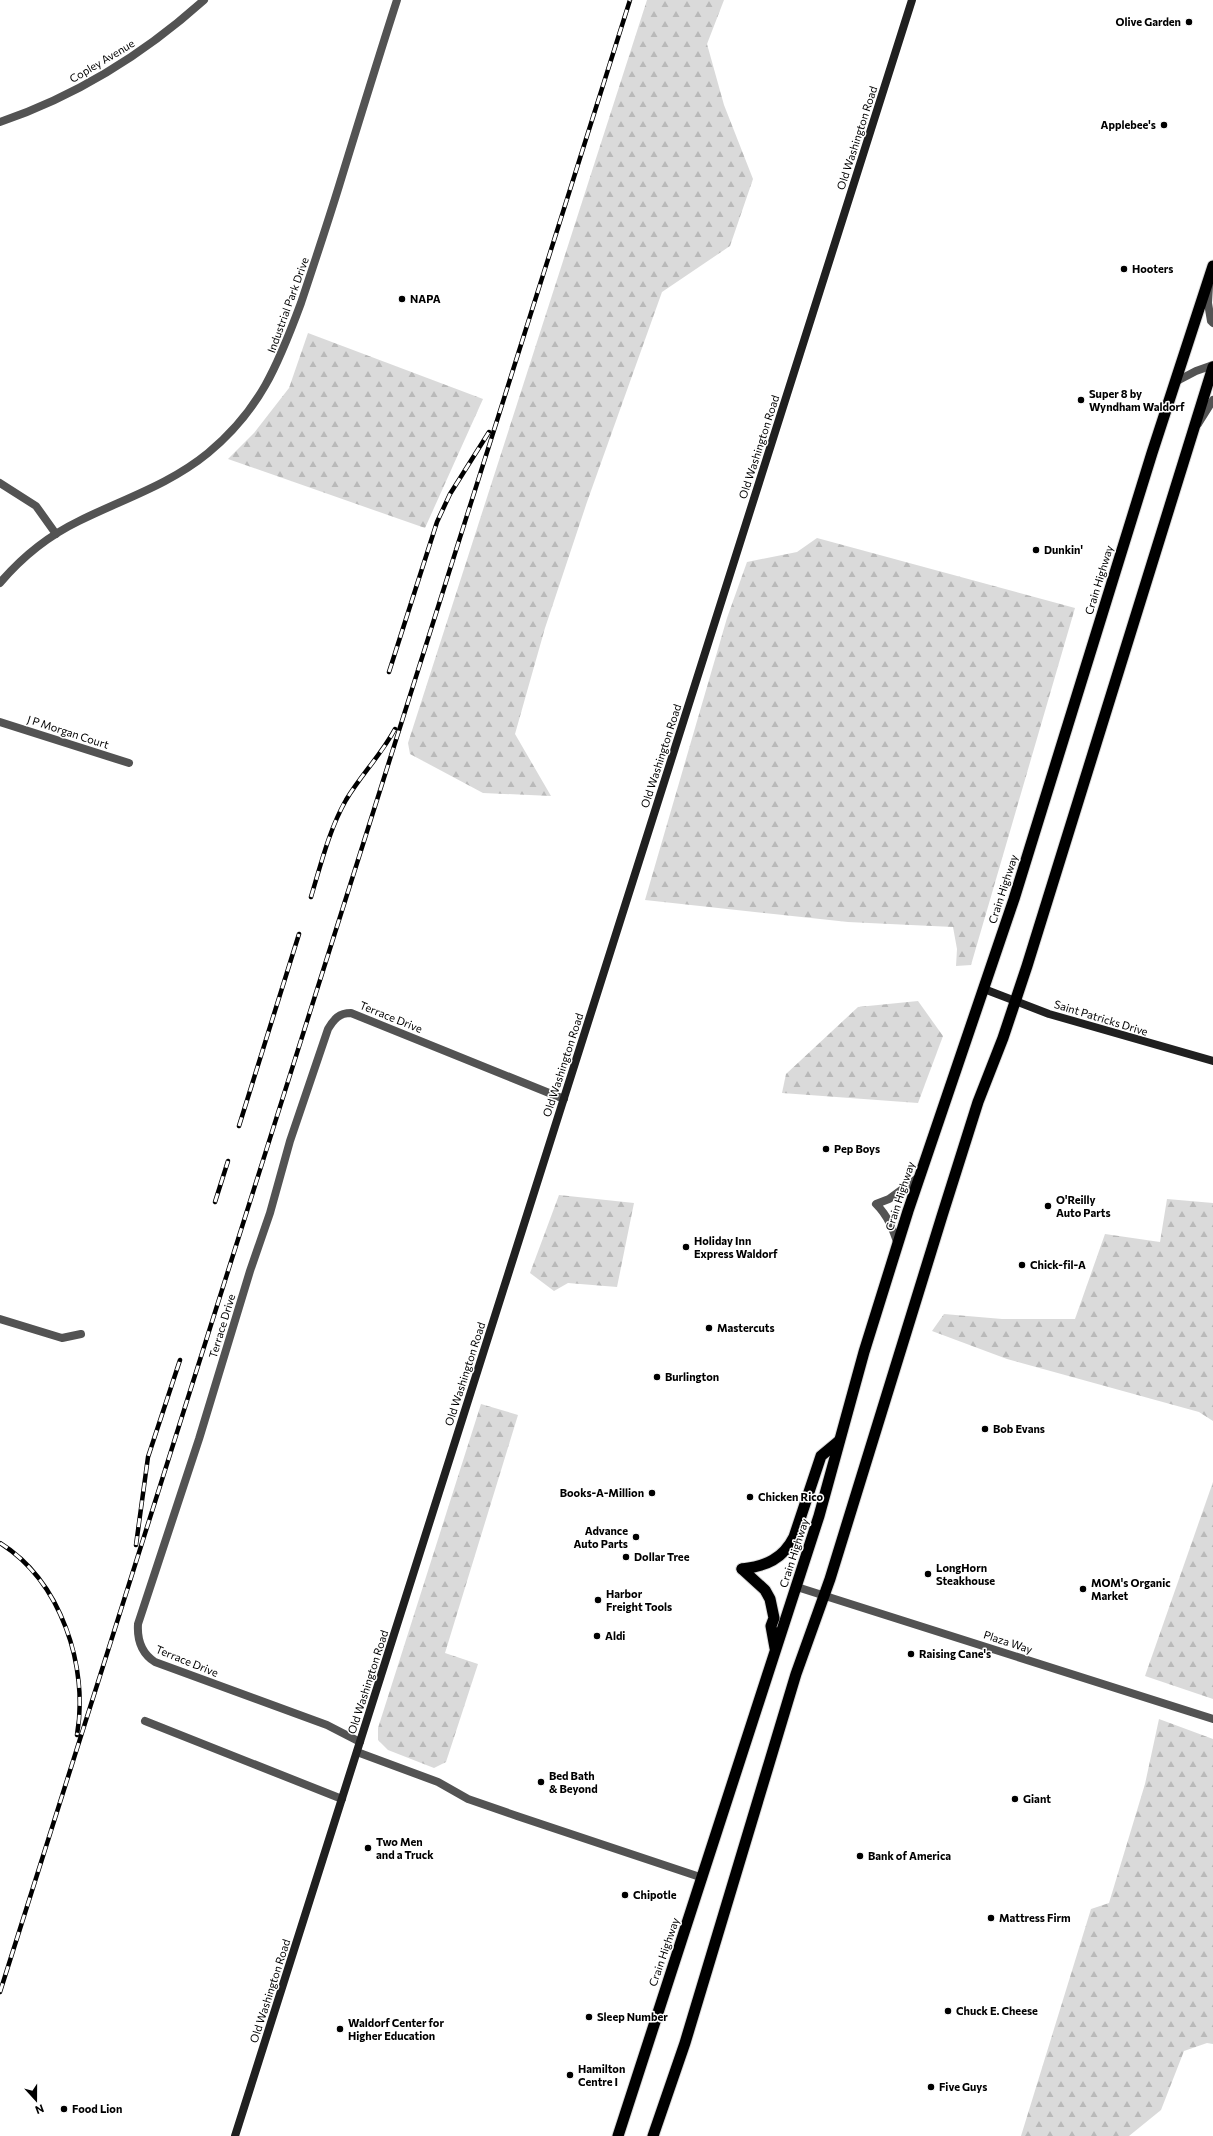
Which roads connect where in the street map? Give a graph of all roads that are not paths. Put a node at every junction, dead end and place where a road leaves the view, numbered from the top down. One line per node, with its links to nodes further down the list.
1 (204, 0): 4 (street, Copley Avenue)
2 (397, 0): 12 (street, Industrial Park Drive)
3 (912, 0): 19 (main road, Old Washington Road)
4 (0, 122)
5 (1212, 270): 6 (street); 8 (highway, Crain Highway)
6 (1213, 323)
7 (1213, 366): 8 (street); 10 (highway)
8 (1175, 382): 16 (highway, Crain Highway)
9 (1213, 400): 10 (street)
10 (1194, 432): 17 (highway)
11 (0, 483): 12 (street)
12 (56, 534): 13 (street, Industrial Park Drive)
13 (0, 583)
14 (0, 722): 15 (street, J P Morgan Court)
15 (129, 763)
16 (984, 989): 17 (main road, Saint Patricks Drive); 20 (highway, Crain Highway)
17 (1016, 1000): 18 (main road, Saint Patricks Drive); 26 (highway)
18 (1213, 1061)
19 (564, 1099): 30 (main road, Old Washington Road); 30 (street, Terrace Drive)
20 (919, 1178): 21 (highway, Crain Highway); 21 (street)
21 (898, 1245): 24 (highway, Crain Highway)
22 (0, 1319): 23 (street)
23 (81, 1334)
24 (840, 1441): 25 (highway, Crain Highway); 27 (highway)
25 (797, 1587): 26 (street, Plaza Way); 27 (highway, Crain Highway)
26 (824, 1596): 28 (street, Plaza Way); 36 (highway)
27 (775, 1651): 33 (highway, Crain Highway)
28 (1213, 1719)
29 (145, 1721): 32 (street)
30 (360, 1742): 31 (main road, Old Washington Road)
31 (357, 1752): 32 (main road, Old Washington Road); 33 (street)
32 (342, 1799): 34 (main road, Old Washington Road)
33 (703, 1878): 35 (highway, Crain Highway)
34 (235, 2136)
35 (618, 2136)
36 (652, 2136)

